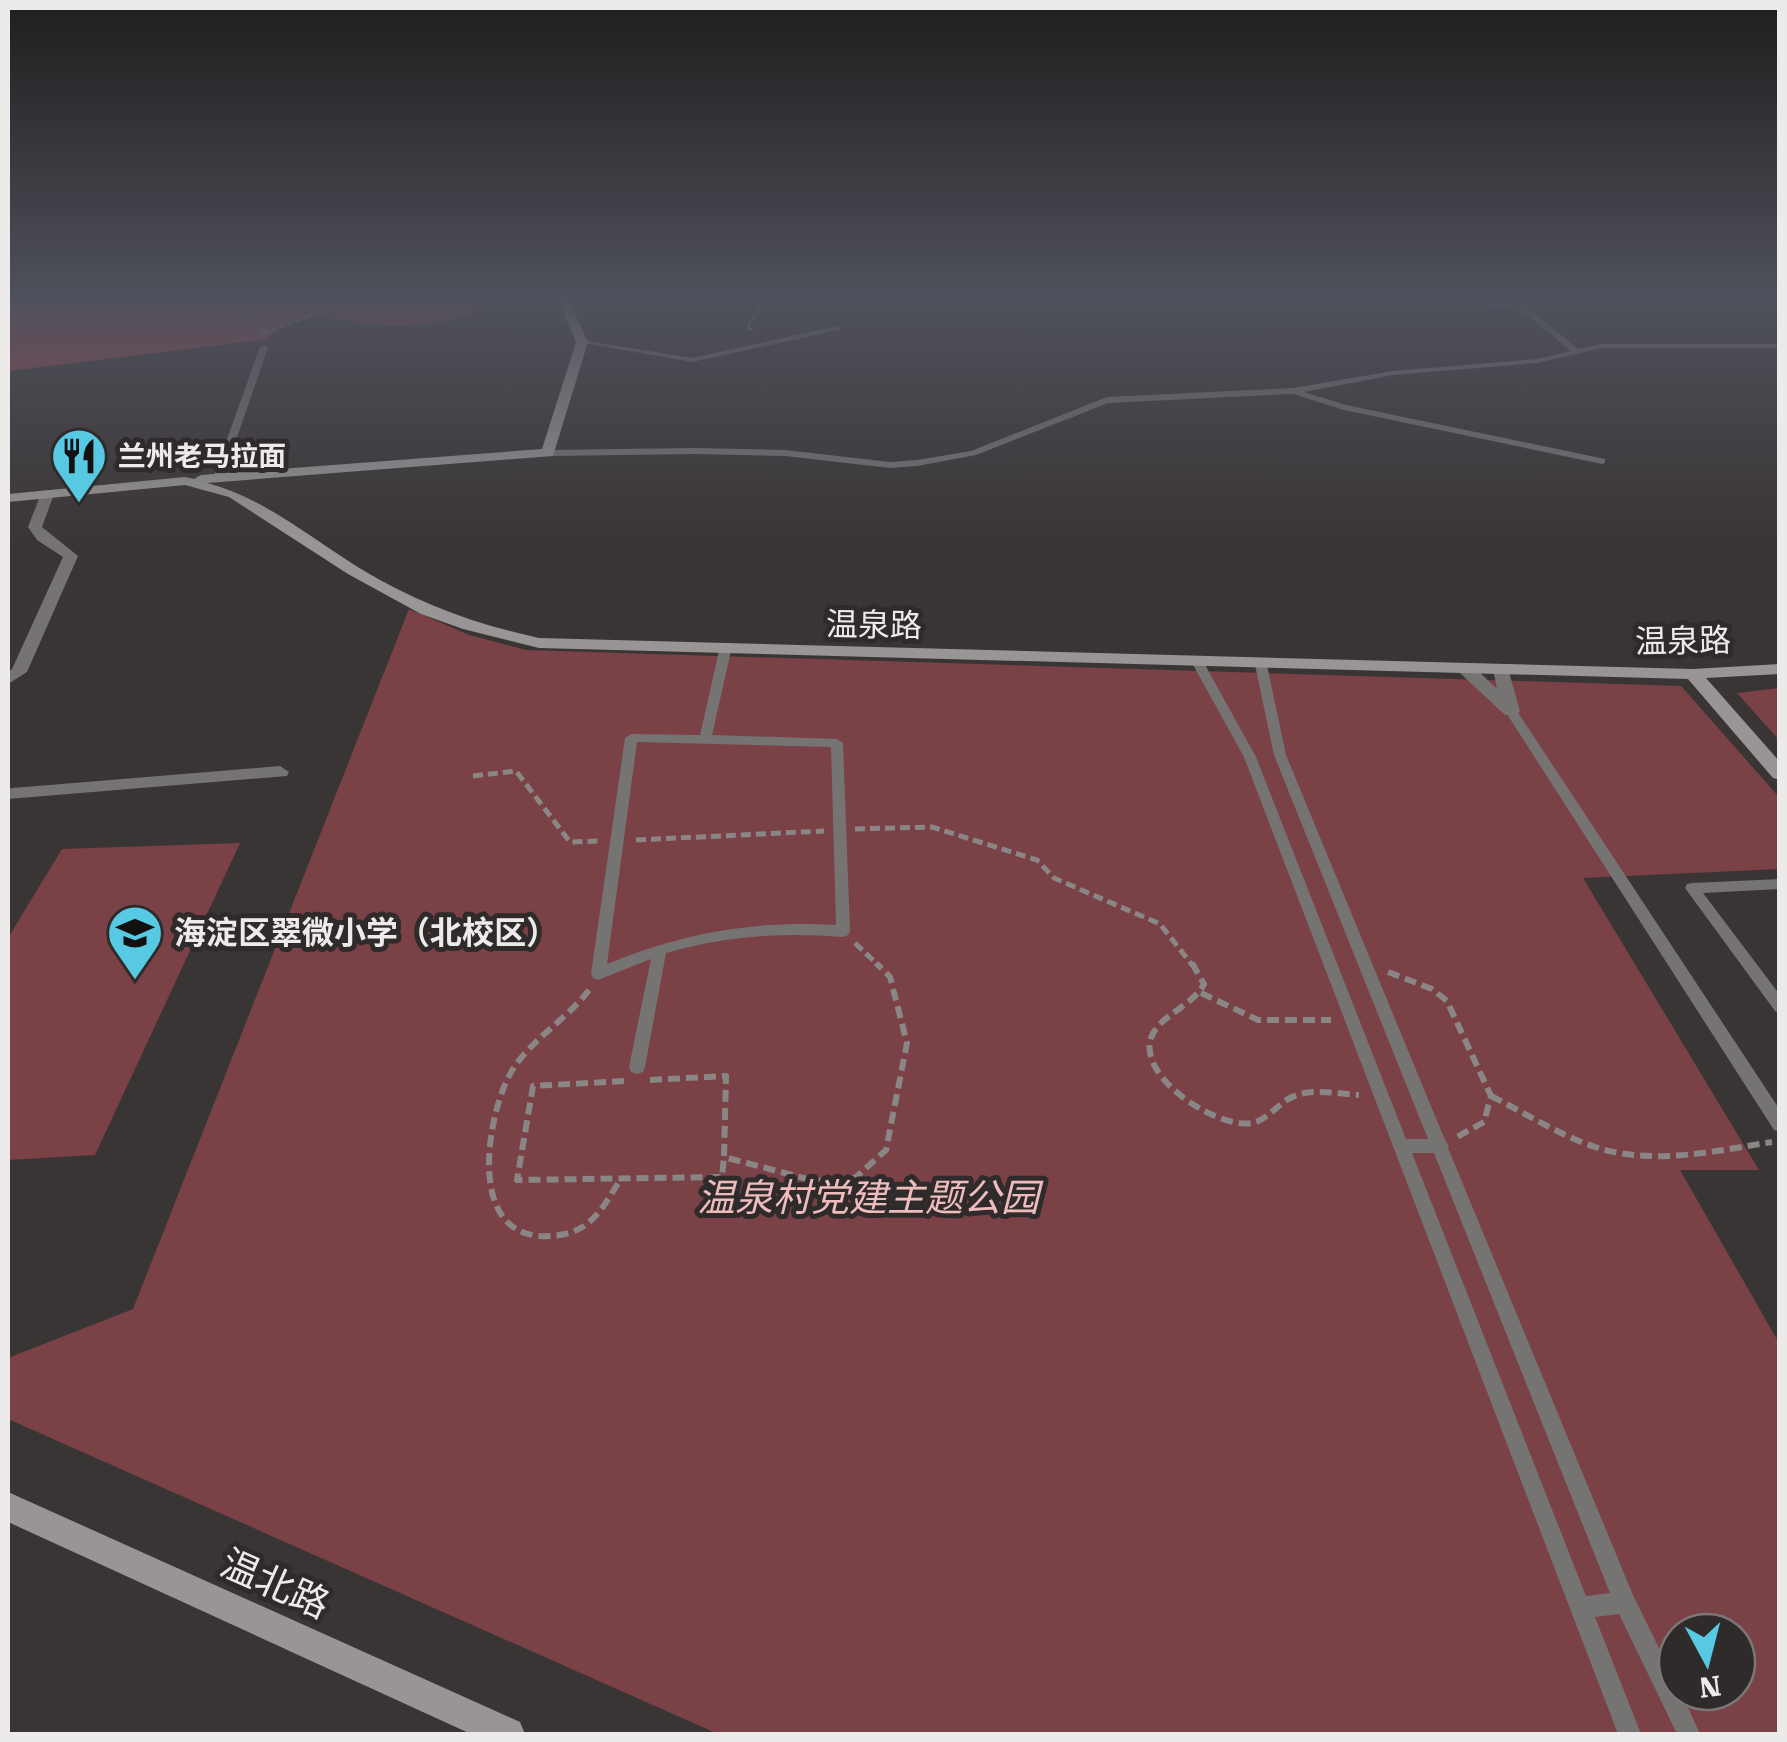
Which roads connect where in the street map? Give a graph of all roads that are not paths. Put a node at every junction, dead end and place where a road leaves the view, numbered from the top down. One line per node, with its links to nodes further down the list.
1 (253, 379): 7 (lane)
2 (571, 379): 5 (main road)
3 (1358, 379): 4 (lane)
4 (1293, 391): 5 (lane); 6 (lane)
5 (548, 453): 7 (main road)
6 (1602, 461)
7 (218, 478): 8 (main road)
8 (186, 481): 9 (main road, 温泉路); 11 (main road, 温泉路)
9 (47, 494): 10 (main road, 温泉路); 18 (street)
10 (8, 498)
11 (725, 651): 12 (main road, 温泉路); 20 (lane)
12 (1198, 664): 13 (main road, 温泉路); 27 (lane)
13 (1261, 665): 14 (main road, 温泉路); 26 (lane)
14 (1466, 668): 15 (main road, 温泉路); 19 (street)
15 (1501, 669): 17 (main road, 温泉路); 19 (street)
16 (1780, 669): 17 (main road, 温泉路)
17 (1693, 674): 22 (main road)
18 (8, 680)
19 (1511, 711): 30 (lane)
20 (705, 738): 25 (lane); 25 (lane)
21 (280, 772): 23 (street)
22 (1780, 774)
23 (9, 797)
24 (1780, 884): 28 (lane)
25 (660, 948): 29 (lane)
26 (1368, 965): 27 (lane); 32 (lane)
27 (1334, 966): 31 (lane)
28 (1780, 1007)
29 (638, 1076)
30 (1780, 1125)
31 (1403, 1146): 32 (lane); 35 (lane)
32 (1441, 1146): 34 (lane)
33 (8, 1507): 36 (main road, 温北路)
34 (1625, 1603): 35 (lane); 38 (lane)
35 (1583, 1607): 37 (lane)
36 (508, 1734)
37 (1629, 1734)
38 (1689, 1734)

